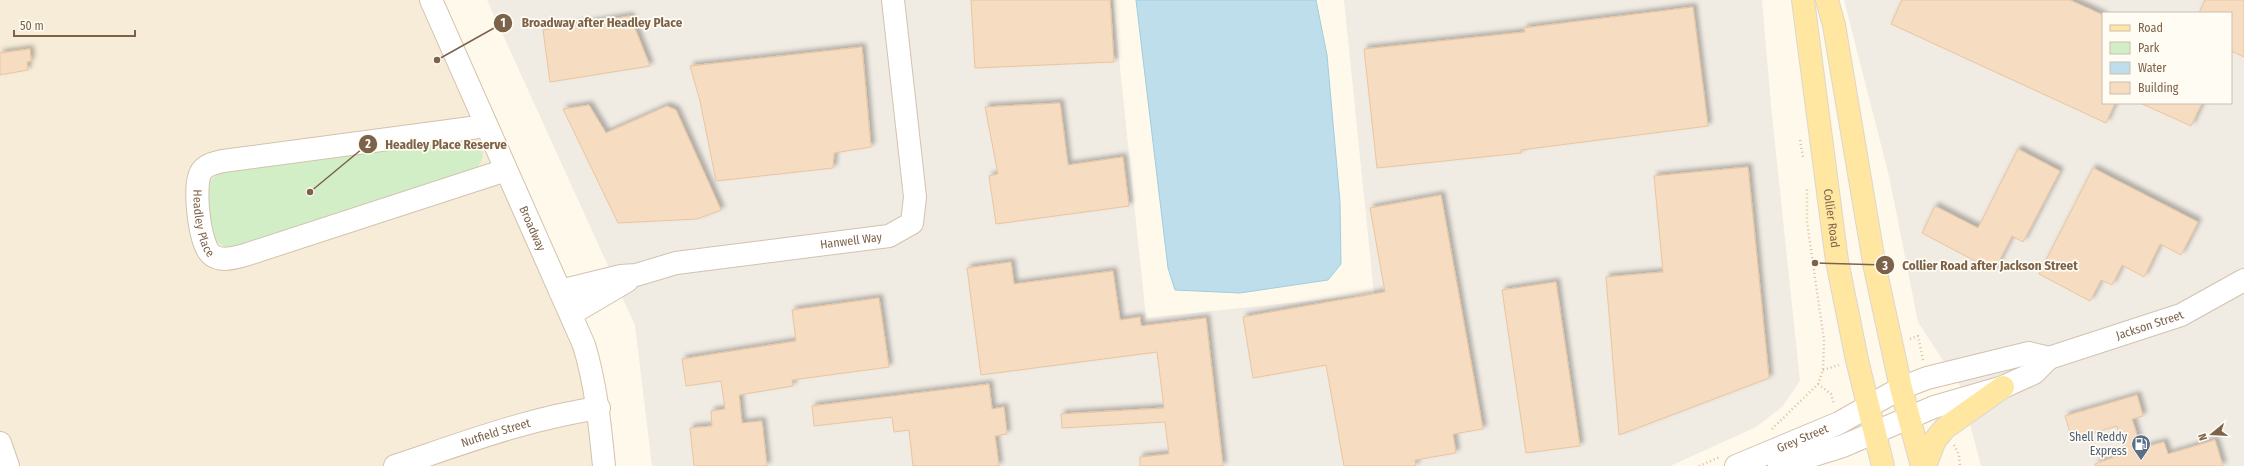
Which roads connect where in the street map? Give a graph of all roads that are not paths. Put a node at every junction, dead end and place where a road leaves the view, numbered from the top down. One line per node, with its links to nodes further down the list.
1 (431, 0): 5 (street, Broadway)
2 (893, 0): 7 (street, Hanwell Way)
3 (1803, 0): 14 (main road, Collier Road)
4 (1827, 0): 13 (main road)
5 (486, 126): 6 (street, Broadway); 6 (street, Headley Place)
6 (506, 170): 9 (street, Broadway)
7 (636, 275): 9 (street, Hanwell Way); 10 (street, Hanwell Way)
8 (2244, 280): 11 (street, Jackson Street)
9 (560, 291): 10 (street, Broadway)
10 (570, 314): 15 (street, Broadway)
11 (2049, 358): 12 (street, Jackson Street); 13 (street)
12 (2003, 387): 16 (street, Jackson Street); 26 (main road)
13 (1901, 388): 14 (street, Grey Street); 16 (main road)
14 (1868, 407): 17 (main road, Collier Road); 19 (street, Grey Street)
15 (599, 408): 21 (street, Nutfield Street); 22 (street, Broadway)
16 (1910, 417): 17 (street, Grey Street); 25 (main road)
17 (1875, 434): 23 (street, Grey Street); 24 (main road, Collier Road)
18 (0, 443): 20 (street)
19 (1732, 460)
20 (8, 466)
21 (395, 466)
22 (604, 466)
23 (1779, 466)
24 (1883, 466)
25 (1922, 466)
26 (1925, 466)

